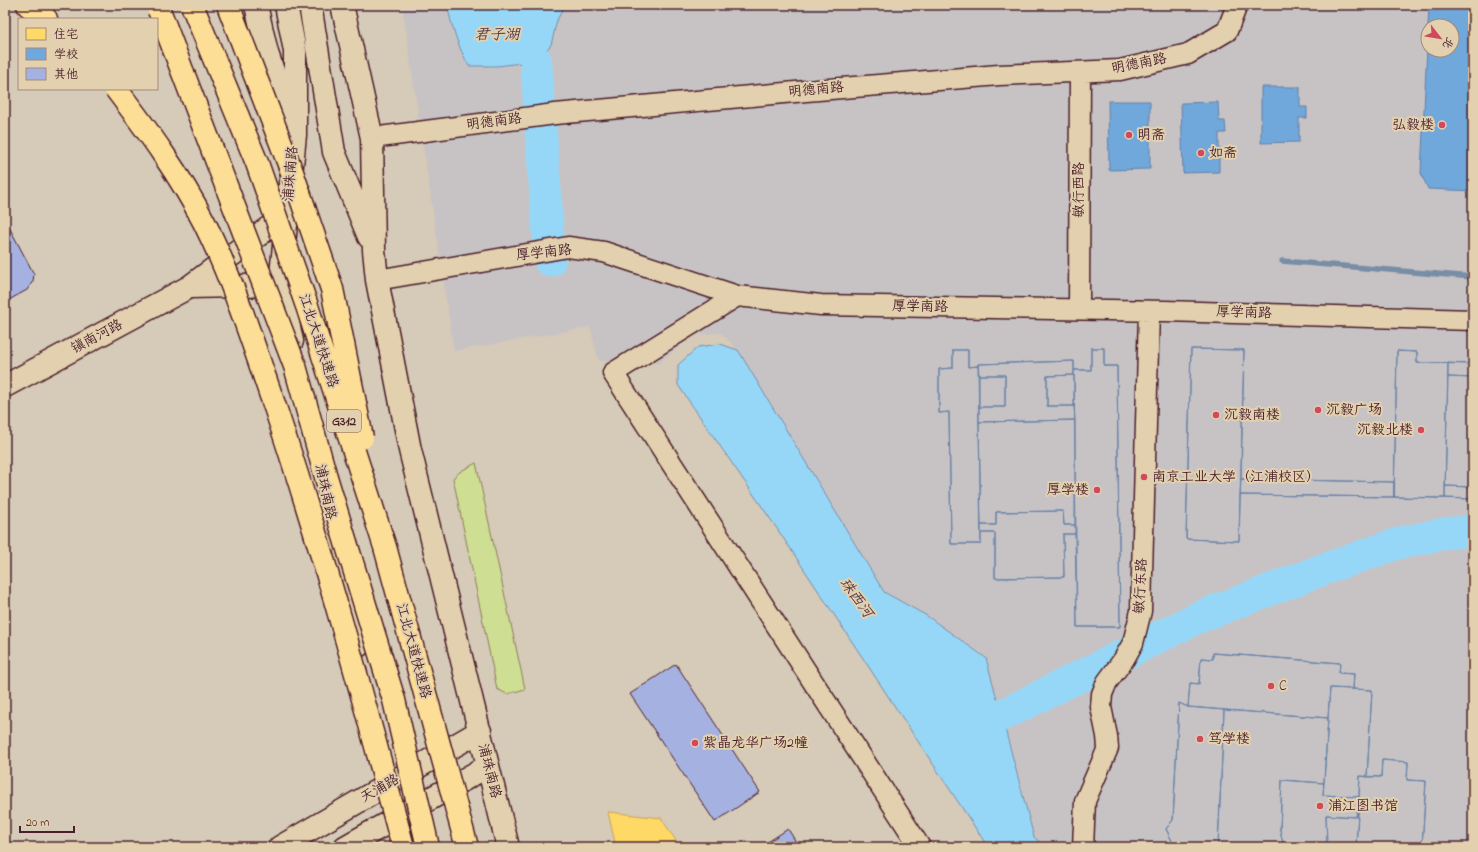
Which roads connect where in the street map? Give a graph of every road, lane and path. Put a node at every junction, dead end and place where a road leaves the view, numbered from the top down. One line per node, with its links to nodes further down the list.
1 (28, 5): 10 (highway)
2 (157, 5): 34 (highway, G312, bridge)
3 (192, 5): 25 (highway, 江北大道快速路 / G312, bridge)
4 (228, 5): 25 (highway, bridge)
5 (256, 5): 13 (street, 浦珠南路)
6 (286, 5): 13 (street, 浦珠南路)
7 (310, 5): 16 (street, 浦珠南路)
8 (342, 5): 14 (street, 浦珠南路)
9 (1237, 5): 11 (street, 明德南路)
10 (45, 18)
11 (1080, 72): 14 (street, 明德南路); 21 (street, 敏行西路)
12 (117, 90): 33 (highway, bridge)
13 (295, 135): 15 (street, 浦珠南路)
14 (372, 138): 16 (street, 浦珠南路)
15 (287, 214): 18 (street, 浦珠南路); 19 (street, 镇南河路)
16 (374, 250): 17 (street, 浦珠南路)
17 (377, 280): 20 (street, 厚学南路); 26 (street, 浦珠南路)
18 (280, 285): 19 (street); 28 (street, 浦珠南路)
19 (189, 287): 24 (street, 镇南河路)
20 (737, 296): 21 (street, 厚学南路); 37 (street)
21 (1079, 309): 22 (street, 厚学南路)
22 (1149, 310): 23 (street, 厚学南路); 38 (street, 敏行东路)
23 (1473, 320)
24 (5, 386)
25 (385, 547): 35 (highway, 江北大道快速路 / G312, bridge)
26 (480, 731): 27 (street, 浦珠南路); 28 (street, 天浦路)
27 (488, 766): 29 (street); 36 (street, 浦珠南路)
28 (387, 785): 29 (street, 浦珠南路); 30 (street, 天浦路)
29 (394, 819): 31 (street); 32 (street, 浦珠南路)
30 (280, 847)
31 (345, 847)
32 (400, 847)
33 (404, 847)
34 (428, 847)
35 (467, 847)
36 (508, 847)
37 (920, 847)
38 (1083, 847)

